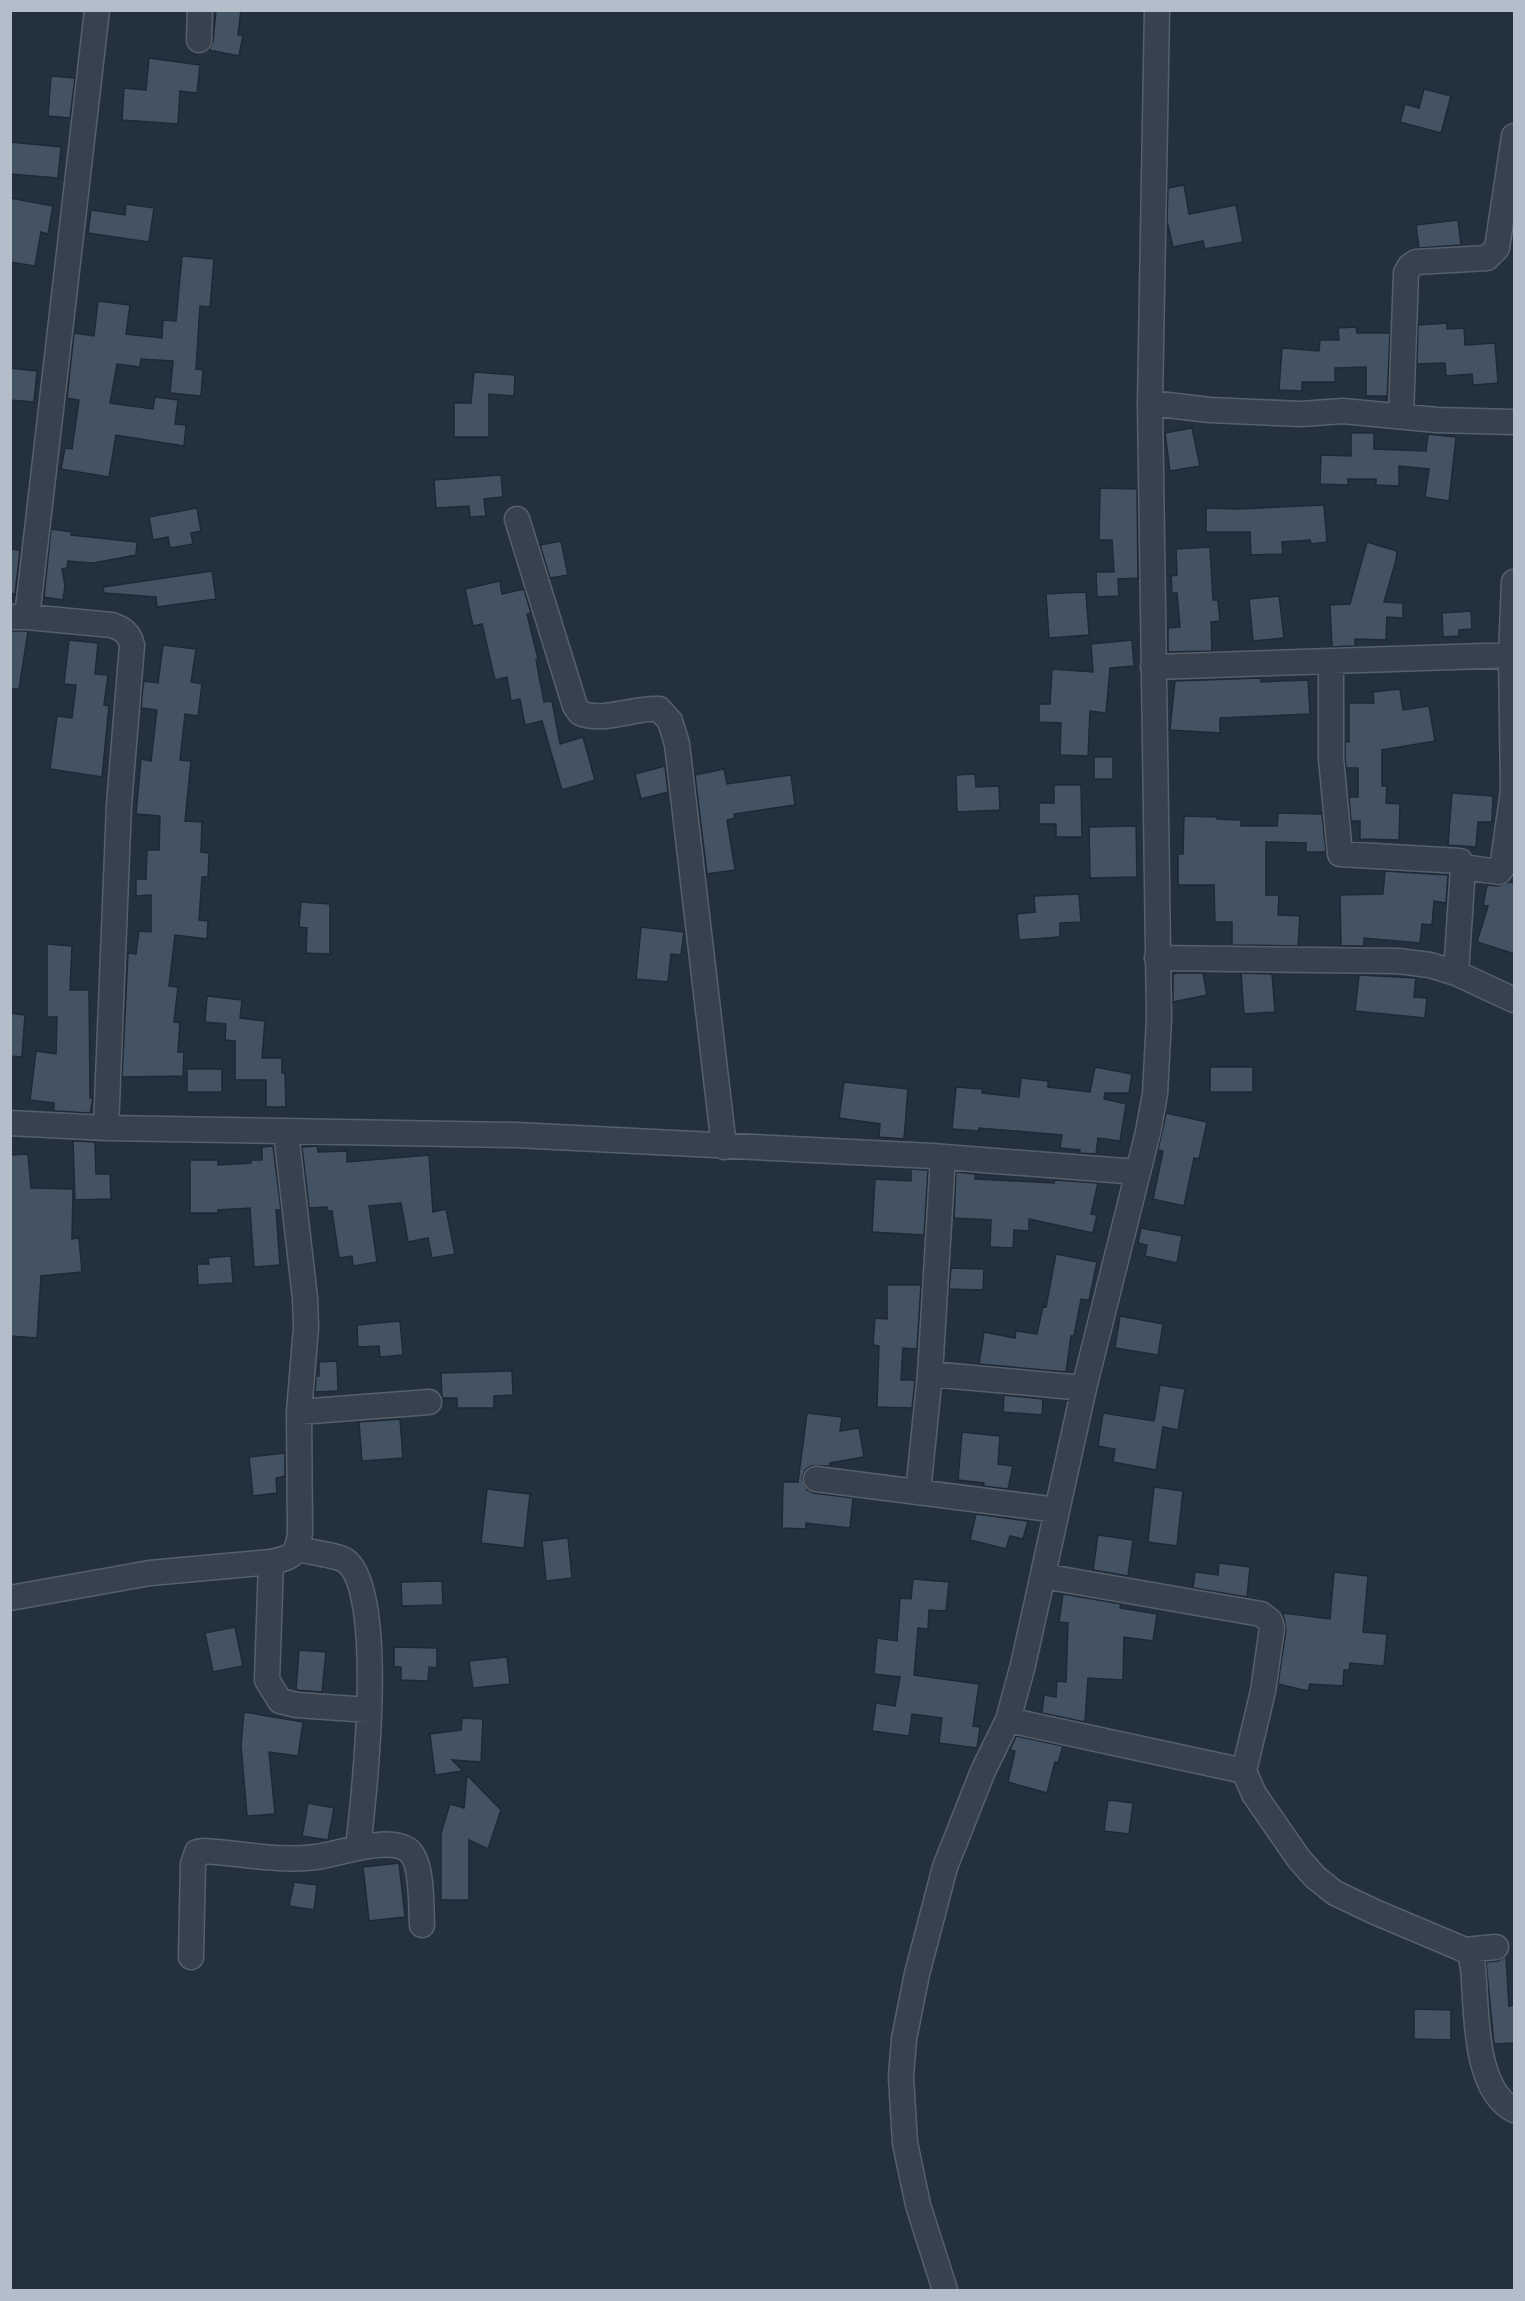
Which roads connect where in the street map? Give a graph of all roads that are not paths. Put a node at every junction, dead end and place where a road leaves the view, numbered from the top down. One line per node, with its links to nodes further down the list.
1 (97, 10): 11 (street)
2 (200, 10): 4 (street)
3 (1156, 10): 6 (street)
4 (199, 40)
5 (1515, 135): 7 (street)
6 (1150, 403): 7 (street); 14 (street)
7 (1401, 416): 8 (street)
8 (1515, 422)
9 (517, 519): 22 (street)
10 (1515, 582): 12 (street)
11 (19, 617): 20 (street)
12 (1513, 655): 13 (street); 15 (street)
13 (1331, 661): 14 (street); 15 (street)
14 (1153, 667): 16 (street)
15 (1463, 867): 17 (street)
16 (1157, 958): 17 (street); 24 (street)
17 (1456, 973): 18 (street)
18 (1515, 1000)
19 (10, 1122): 20 (street)
20 (106, 1128): 21 (street)
21 (286, 1132): 22 (street); 28 (street)
22 (724, 1147): 23 (street)
23 (944, 1157): 24 (street); 25 (street)
24 (1138, 1172): 26 (street)
25 (930, 1374): 26 (street); 30 (street)
26 (1084, 1388): 31 (street)
27 (429, 1402): 28 (street)
28 (299, 1412): 32 (street)
29 (816, 1479): 30 (street)
30 (918, 1492): 31 (street)
31 (1057, 1510): 34 (street)
32 (297, 1549): 33 (street); 36 (street)
33 (271, 1562): 35 (street); 36 (street)
34 (1043, 1576): 37 (street); 38 (street)
35 (10, 1598)
36 (369, 1710): 39 (street)
37 (1008, 1720): 38 (street); 45 (street)
38 (1244, 1771): 41 (street)
39 (358, 1848): 40 (street); 43 (street)
40 (422, 1925)
41 (1459, 1946): 42 (street); 44 (street)
42 (1496, 1947)
43 (191, 1957)
44 (1515, 2110)
45 (945, 2290)

